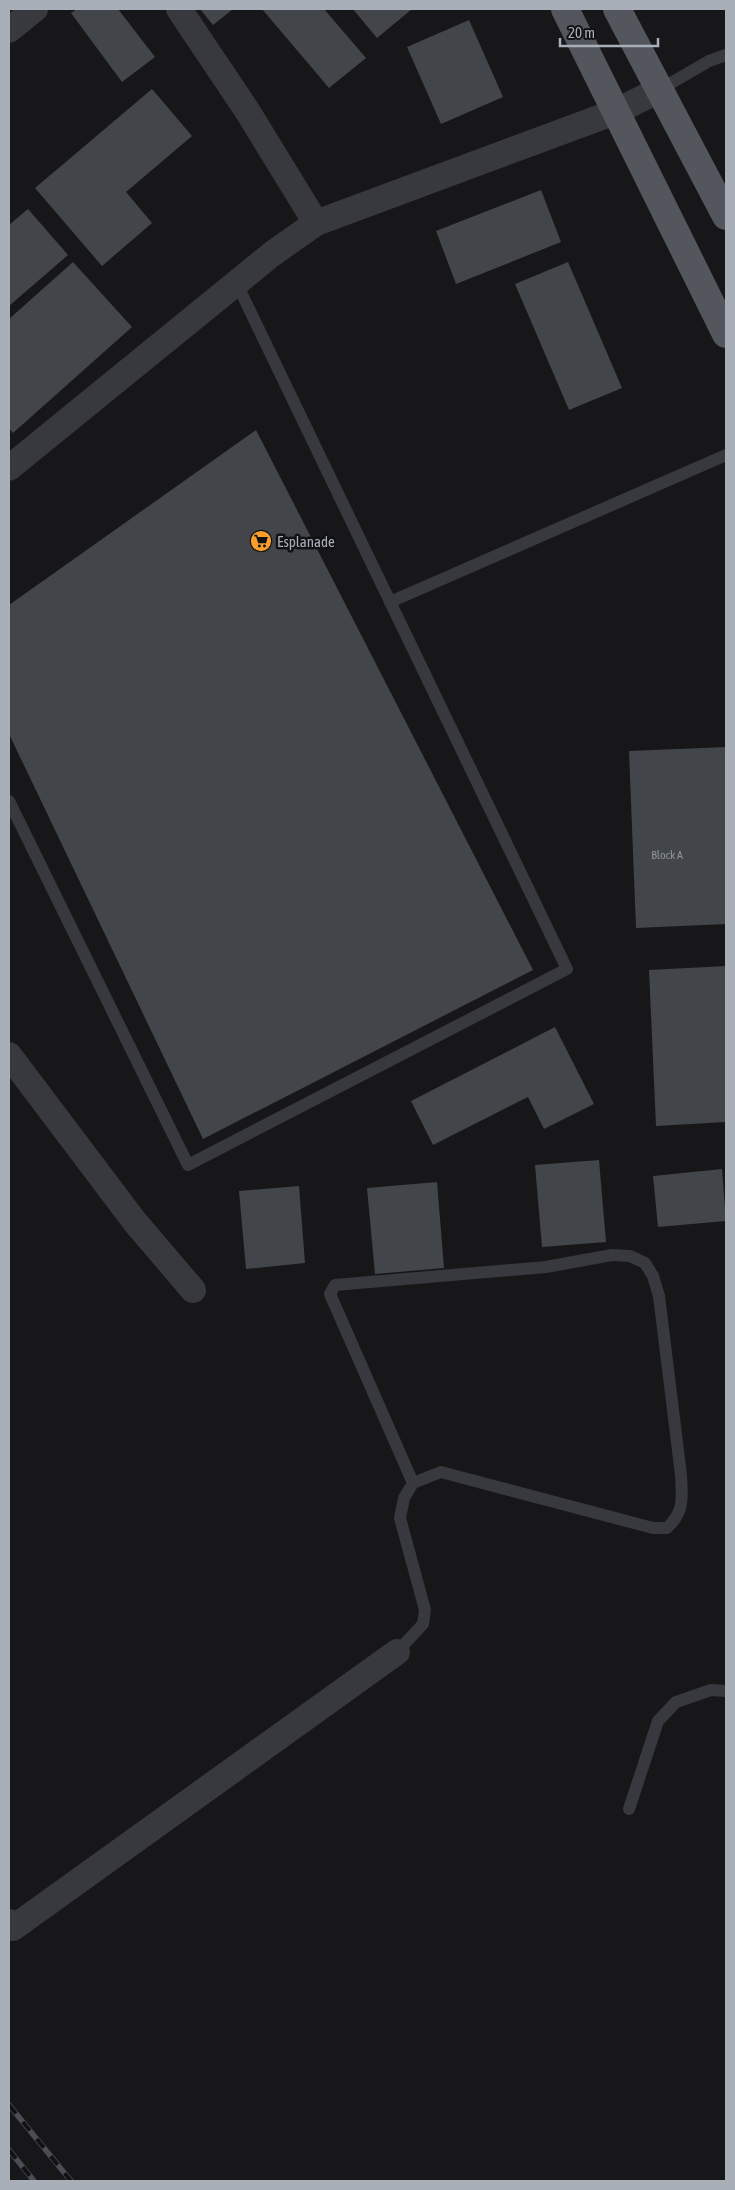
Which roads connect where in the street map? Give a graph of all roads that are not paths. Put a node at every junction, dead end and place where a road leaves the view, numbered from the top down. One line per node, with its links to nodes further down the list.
1 (35, 9): 5 (street)
2 (179, 9): 10 (street)
3 (565, 9): 8 (main road)
4 (617, 9): 7 (main road)
5 (9, 30)
6 (726, 55): 7 (lane)
7 (659, 90): 8 (street); 9 (main road)
8 (615, 112): 10 (street); 12 (main road)
9 (726, 216)
10 (316, 223): 11 (street)
11 (237, 284): 14 (street); 15 (lane)
12 (726, 334)
13 (726, 455): 15 (lane)
14 (9, 468)
15 (390, 602): 16 (lane)
16 (9, 801)
17 (9, 1055): 18 (street)
18 (192, 1290)
19 (413, 1483): 19 (lane); 20 (lane)
20 (397, 1652): 23 (street)
21 (726, 1691): 22 (lane)
22 (629, 1809)
23 (9, 1922)

